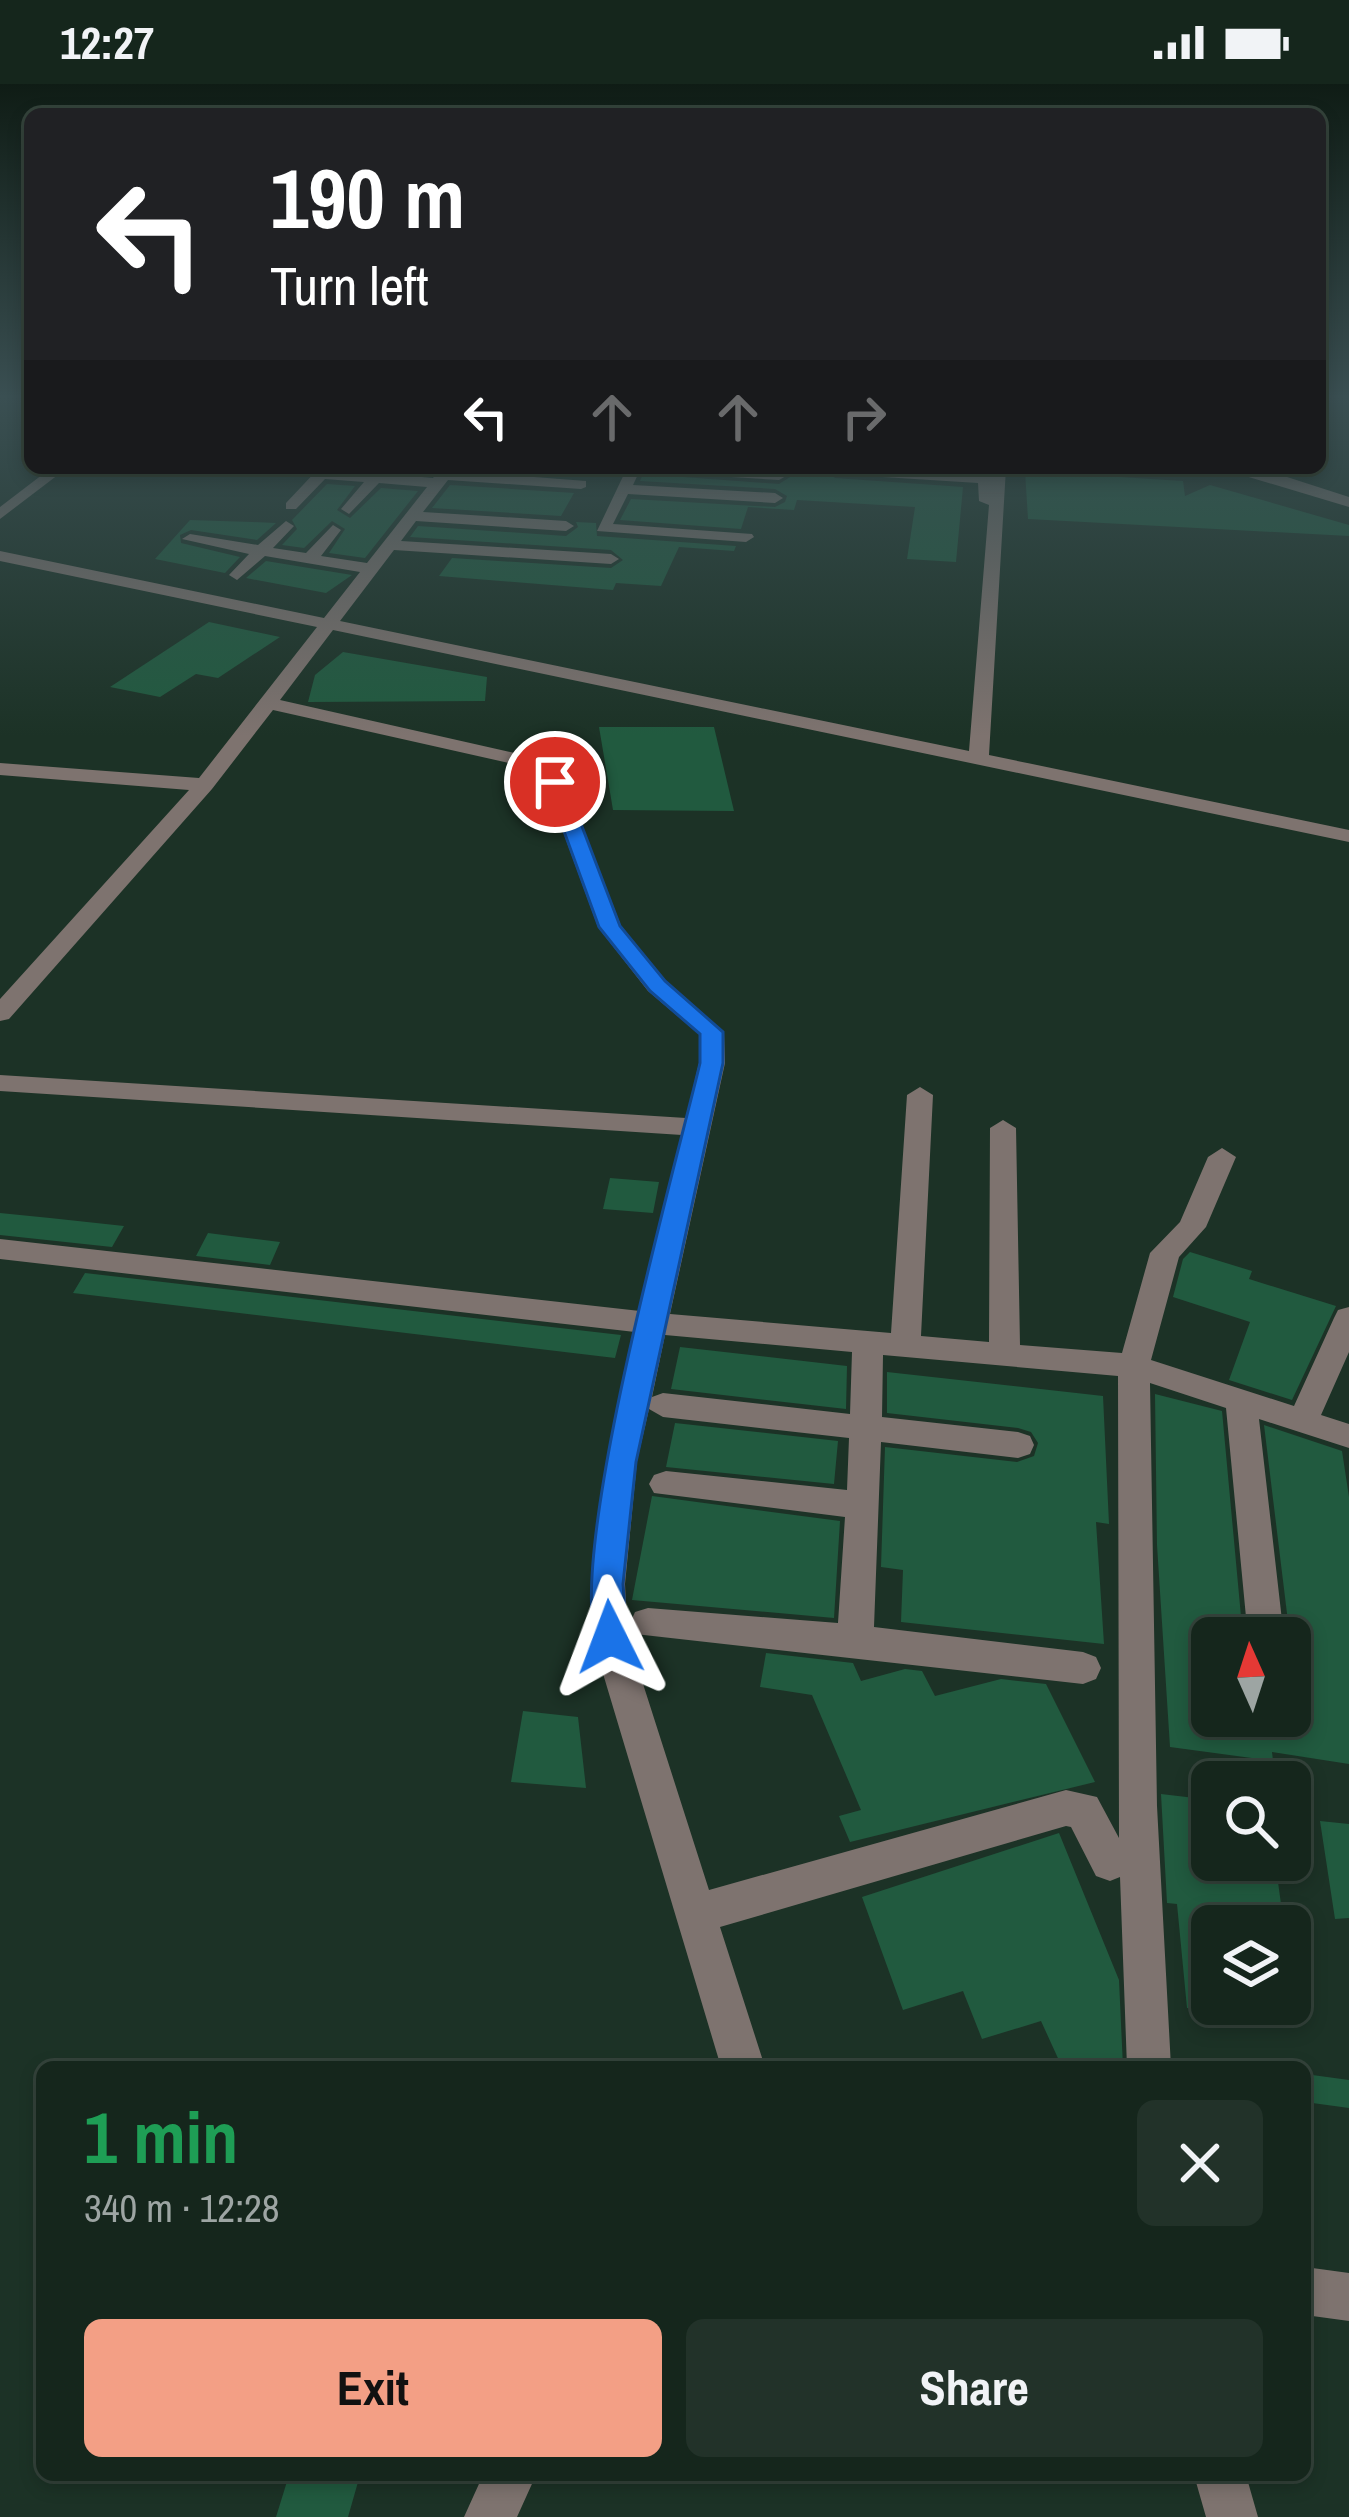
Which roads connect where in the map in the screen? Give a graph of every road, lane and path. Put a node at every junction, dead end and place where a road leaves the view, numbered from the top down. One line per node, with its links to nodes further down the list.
1 (418, 509): 6 (street)
2 (613, 509): 10 (street)
3 (634, 509): 5 (street)
4 (997, 509): 21 (street)
5 (652, 510)
6 (412, 516): 8 (street); 12 (street)
7 (286, 526): 13 (street)
8 (566, 526)
9 (333, 530): 15 (street)
10 (746, 537)
11 (190, 539): 13 (street)
12 (390, 544): 16 (street); 17 (street)
13 (264, 551): 15 (street); 18 (street)
14 (0, 556): 19 (street)
15 (310, 559): 17 (street)
16 (611, 559)
17 (371, 569): 19 (street)
18 (237, 575)
19 (331, 621): 20 (street); 21 (street)
20 (268, 704): 23 (street); 28 (street)
21 (979, 758): 24 (street)
22 (0, 769): 23 (street)
23 (205, 785): 25 (street)
24 (1349, 836)
25 (0, 1014)
26 (0, 1083): 28 (street)
27 (920, 1095): 35 (street)
28 (694, 1127): 33 (street)
29 (1004, 1128): 36 (street)
30 (1222, 1156): 37 (street)
31 (0, 1249): 33 (street)
32 (1349, 1318): 40 (street)
33 (651, 1323): 34 (street); 51 (street)
34 (868, 1345): 35 (street); 41 (street)
35 (905, 1347): 36 (street)
36 (1005, 1356): 37 (street)
37 (1134, 1366): 38 (street); 53 (street)
38 (1241, 1400): 40 (street); 46 (street)
39 (663, 1406): 41 (street)
40 (1303, 1420): 42 (street)
41 (865, 1429): 43 (street); 45 (street)
42 (1349, 1436)
43 (1018, 1445)
44 (666, 1484): 45 (street)
45 (863, 1505): 48 (street)
46 (1264, 1617)
47 (648, 1623): 48 (street)
48 (855, 1640): 49 (street)
49 (1083, 1668)
50 (1110, 1862): 51 (street)
51 (696, 1914): 52 (street)
52 (741, 2061)
53 (1149, 2061)
54 (1311, 2292): 55 (street)
55 (1349, 2297)
56 (507, 2481): 58 (street)
57 (1222, 2481): 59 (street)
58 (490, 2517)
59 (1232, 2517)

